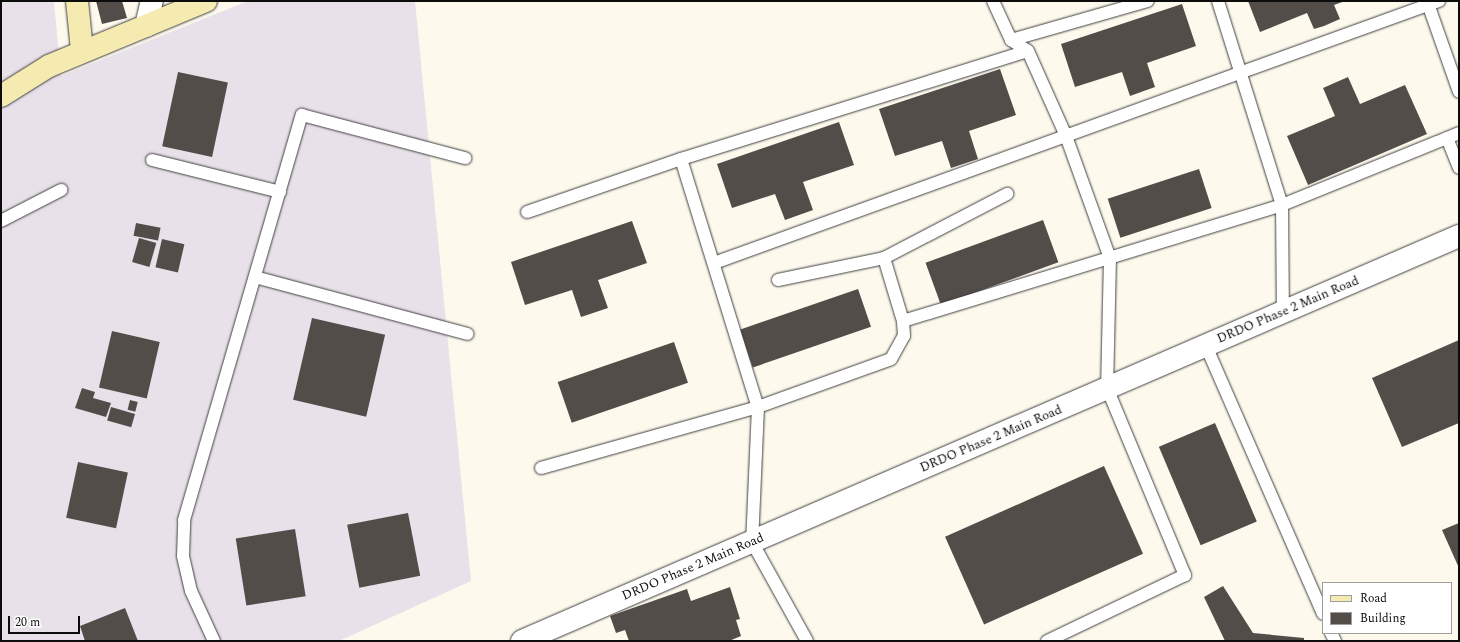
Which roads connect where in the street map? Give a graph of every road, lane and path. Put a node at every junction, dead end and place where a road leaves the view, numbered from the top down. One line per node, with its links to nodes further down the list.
1 (77, 1): 10 (street)
2 (152, 1): 8 (street)
3 (206, 1): 8 (street)
4 (993, 1): 9 (lane)
5 (1148, 1): 9 (lane)
6 (1218, 1): 12 (lane)
7 (1432, 2): 12 (lane); 13 (lane)
8 (146, 26): 10 (street)
9 (1011, 40): 11 (lane)
10 (82, 50): 14 (street)
11 (1028, 51): 16 (lane); 19 (lane)
12 (1239, 73): 16 (lane); 25 (lane)
13 (1459, 92)
14 (1, 96)
15 (1459, 133): 17 (lane)
16 (1066, 136): 30 (lane); 31 (lane)
17 (1446, 138): 21 (lane); 25 (lane)
18 (465, 158): 23 (lane)
19 (681, 159): 26 (lane); 31 (lane)
20 (152, 160): 23 (lane)
21 (1459, 168)
22 (61, 190): 27 (lane)
23 (280, 192): 32 (lane)
24 (1007, 194): 29 (lane)
25 (1282, 205): 30 (lane); 34 (lane)
26 (527, 212)
27 (1, 221)
28 (1458, 240): 34 (street, DRDO Phase 2 Main Road)
29 (884, 258): 33 (lane); 35 (lane)
30 (1110, 258): 35 (lane); 38 (lane)
31 (714, 263): 39 (lane)
32 (255, 277): 36 (lane); 43 (lane)
33 (778, 280)
34 (1283, 312): 37 (street, DRDO Phase 2 Main Road)
35 (903, 321): 39 (lane)
36 (468, 334)
37 (1206, 346): 38 (street, DRDO Phase 2 Main Road); 42 (lane)
38 (1107, 388): 41 (street, DRDO Phase 2 Main Road); 46 (lane)
39 (758, 407): 40 (lane); 41 (lane)
40 (541, 468)
41 (752, 542): 44 (street, DRDO Phase 2 Main Road); 45 (lane)
42 (1322, 612)
43 (214, 641)
44 (522, 641)
45 (807, 641)
46 (1047, 641)

